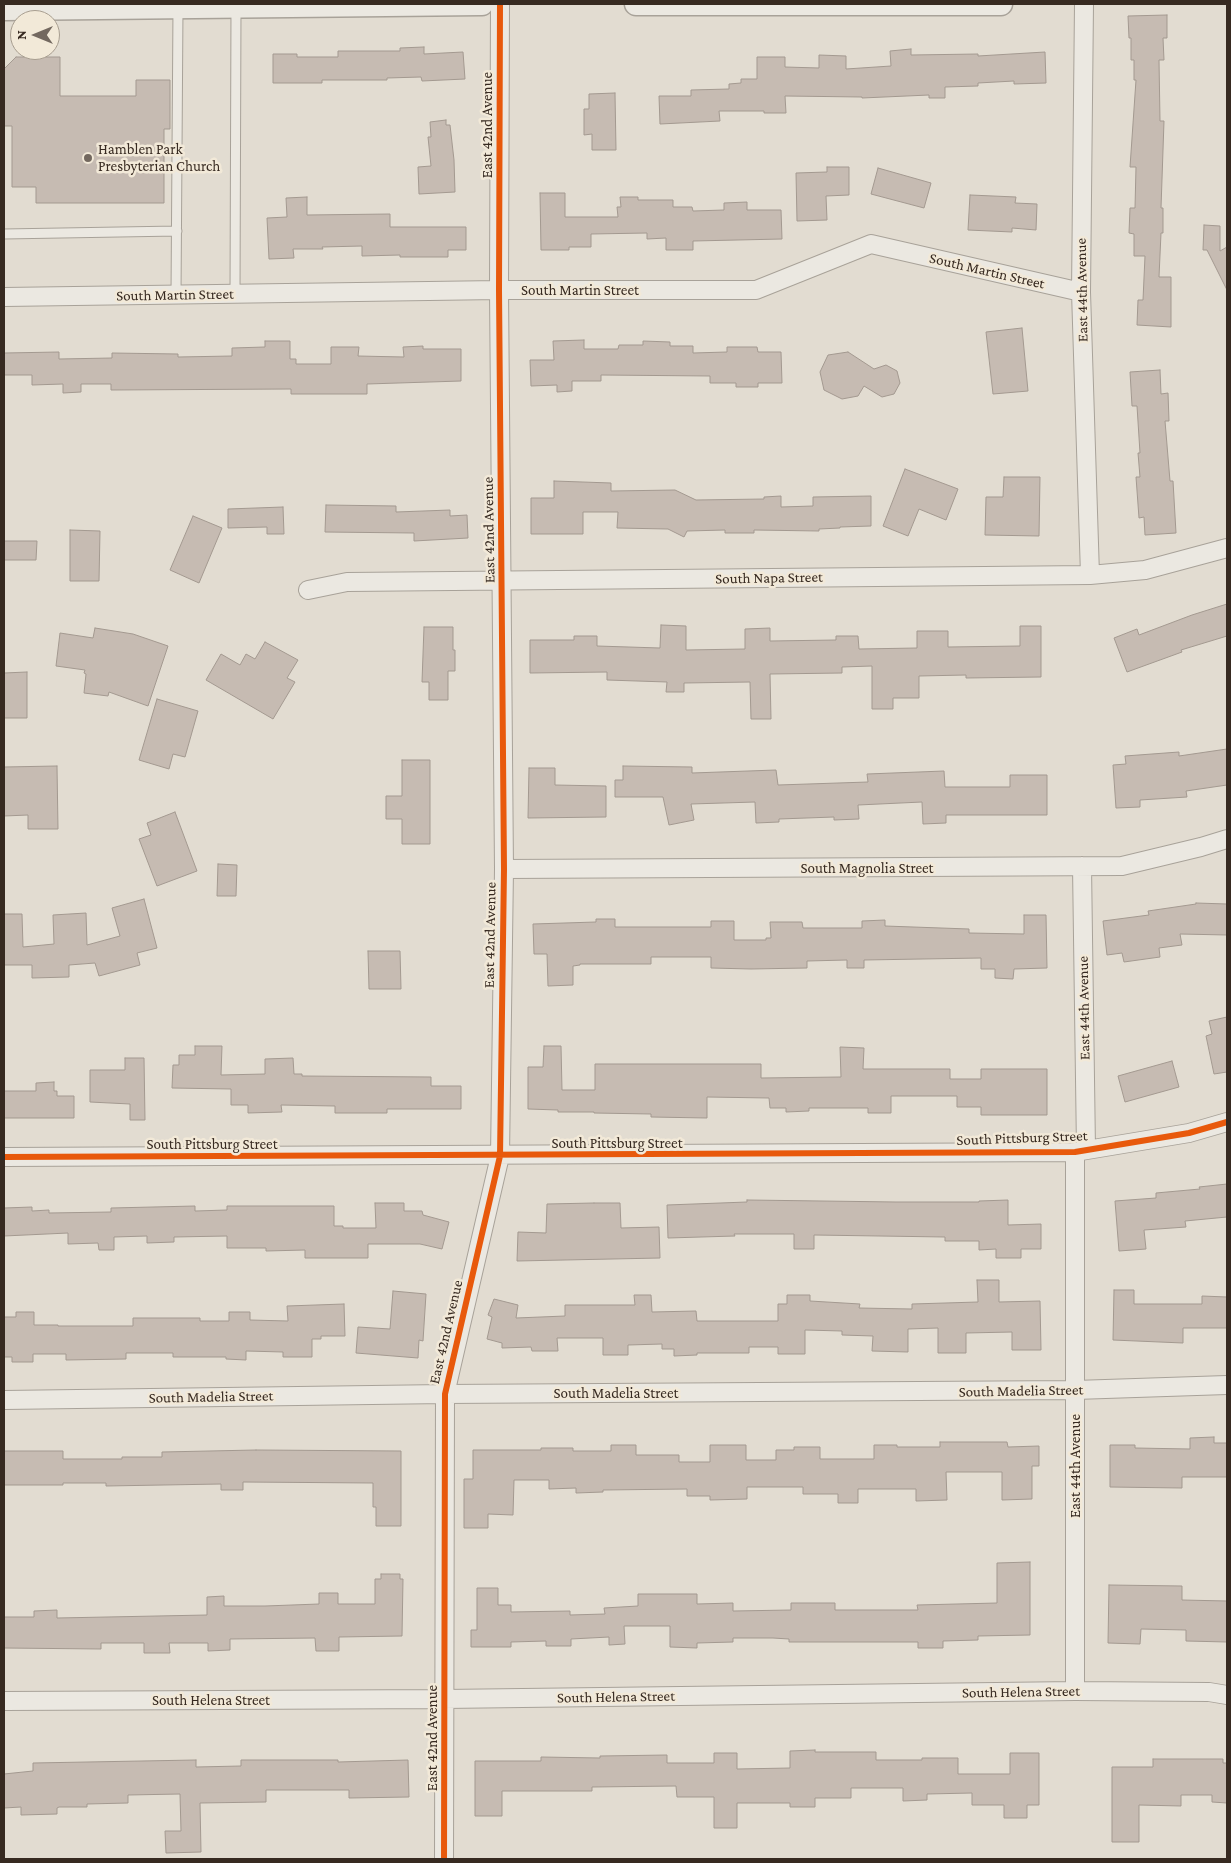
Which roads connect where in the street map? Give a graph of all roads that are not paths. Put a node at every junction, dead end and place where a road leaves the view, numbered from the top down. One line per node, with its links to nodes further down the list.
1 (482, 4): 6 (street)
2 (500, 4): 11 (street, East 42nd Avenue)
3 (636, 4): 4 (street)
4 (1001, 4)
5 (1084, 4): 12 (street, East 44th Avenue)
6 (236, 6): 7 (street); 13 (lane)
7 (178, 7): 8 (street); 9 (lane)
8 (4, 8)
9 (177, 231): 10 (lane); 14 (lane)
10 (4, 234)
11 (499, 290): 12 (street, South Martin Street); 13 (street, South Martin Street); 18 (street, East 42nd Avenue)
12 (1081, 292): 17 (street, East 44th Avenue)
13 (235, 294): 14 (street, South Martin Street)
14 (176, 295): 15 (street, South Martin Street)
15 (4, 297)
16 (1227, 548): 17 (street, South Napa Street)
17 (1090, 575): 18 (street, South Napa Street)
18 (502, 580): 19 (street, South Napa Street); 22 (street, East 42nd Avenue)
19 (308, 590)
20 (1227, 839): 21 (street, South Magnolia Street)
21 (1082, 866): 22 (street, South Magnolia Street); 24 (street, East 44th Avenue)
22 (504, 869): 25 (street, East 42nd Avenue)
23 (1227, 1122): 24 (street, South Pittsburg Street)
24 (1080, 1151): 25 (street, South Pittsburg Street); 28 (street, East 44th Avenue)
25 (500, 1156): 26 (street, South Pittsburg Street); 29 (street, East 42nd Avenue)
26 (4, 1157)
27 (1227, 1385): 28 (street, South Madelia Street)
28 (1075, 1390): 29 (street, South Madelia Street); 31 (street, East 44th Avenue)
29 (445, 1394): 30 (street, South Madelia Street); 33 (street, East 42nd Avenue)
30 (4, 1400)
31 (1075, 1691): 32 (street, South Helena Street); 33 (street, South Helena Street)
32 (1227, 1694)
33 (444, 1699): 34 (street, South Helena Street); 35 (street, East 42nd Avenue)
34 (4, 1701)
35 (444, 1859)

